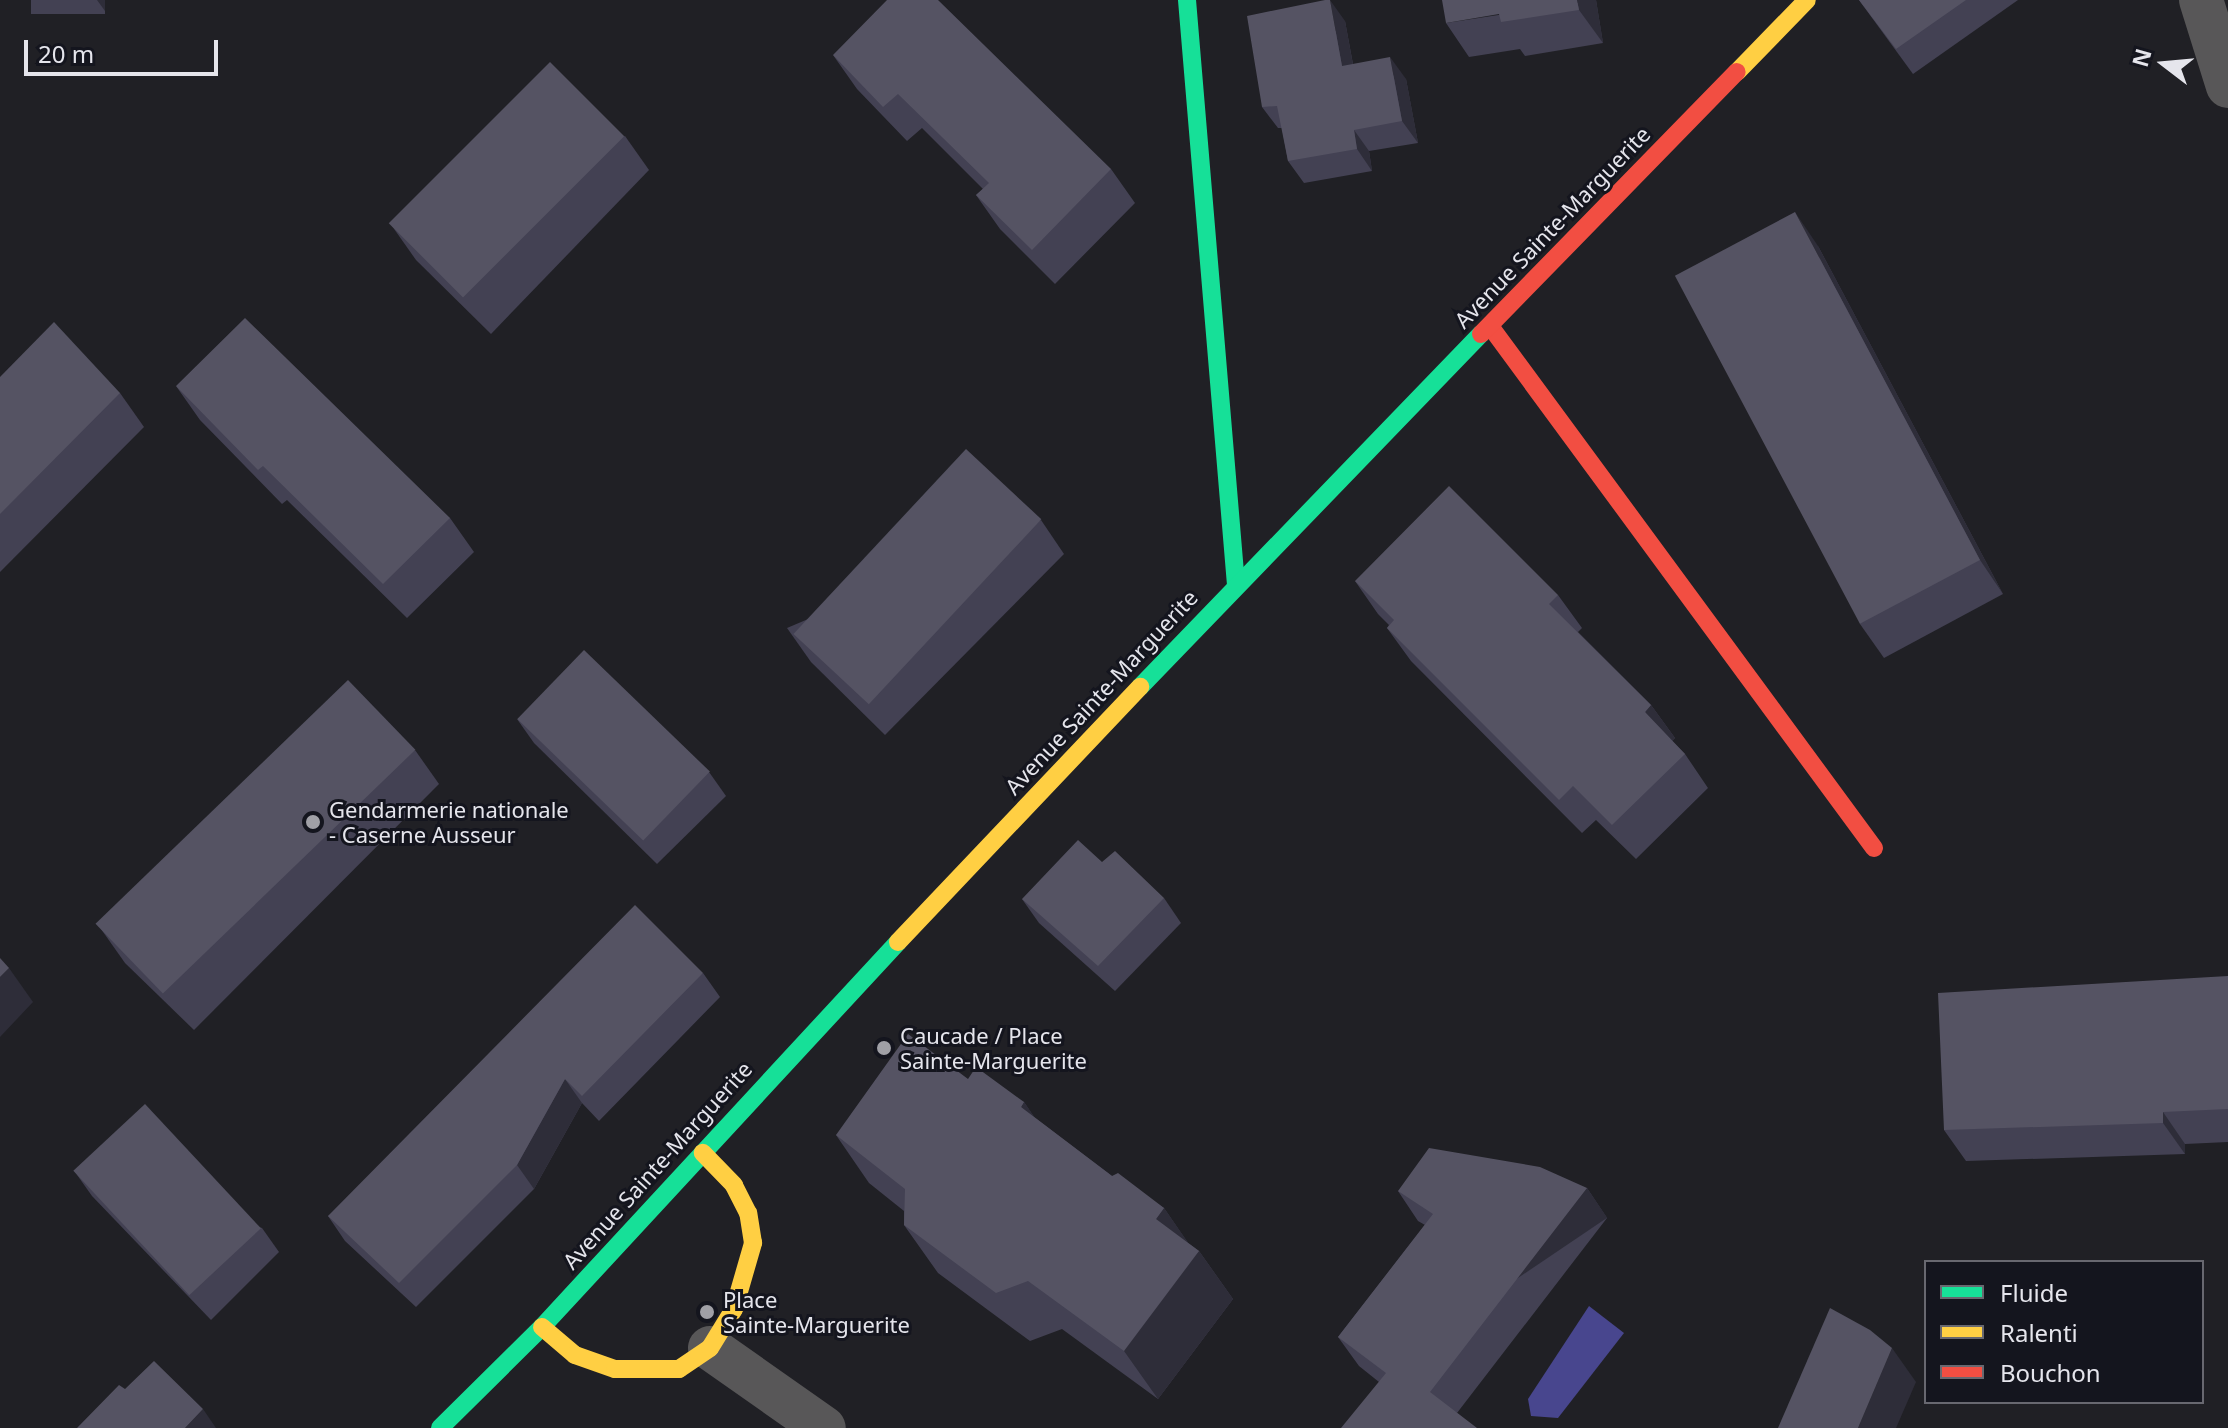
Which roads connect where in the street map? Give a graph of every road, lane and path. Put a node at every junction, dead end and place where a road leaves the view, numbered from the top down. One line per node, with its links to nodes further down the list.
1 (1187, 0): 6 (street)
2 (1807, 0): 5 (street, Avenue Sainte-Marguerite)
3 (2201, 0): 4 (street)
4 (2228, 86)
5 (1490, 326): 6 (street, Avenue Sainte-Marguerite); 7 (street)
6 (1236, 585): 8 (street, Avenue Sainte-Marguerite)
7 (1874, 848)
8 (703, 1153): 9 (street, Avenue Sainte-Marguerite); 10 (street)
9 (542, 1327): 10 (street); 11 (street, Avenue Sainte-Marguerite)
10 (710, 1348): 12 (street)
11 (458, 1421)
12 (824, 1428)

